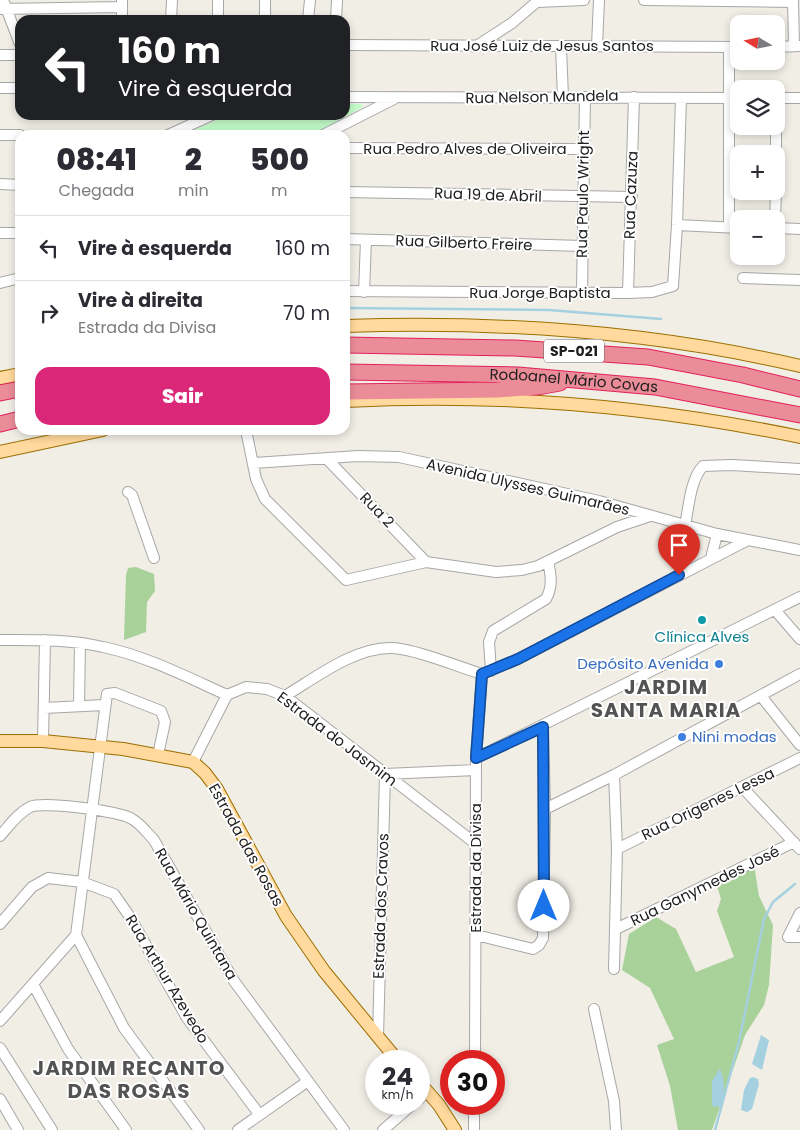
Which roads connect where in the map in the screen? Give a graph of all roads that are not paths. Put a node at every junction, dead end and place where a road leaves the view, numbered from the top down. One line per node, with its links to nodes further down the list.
1 (172, 0): 13 (street)
2 (218, 0): 14 (street)
3 (265, 0): 15 (street)
4 (310, 0): 16 (street)
5 (337, 0): 17 (street)
6 (584, 0): 9 (street)
7 (599, 0): 20 (street)
8 (644, 0): 10 (street)
9 (538, 1): 22 (street)
10 (793, 1): 21 (street)
11 (122, 3): 12 (street)
12 (3, 6): 18 (street)
13 (171, 15)
14 (218, 15)
15 (265, 15)
16 (308, 15)
17 (336, 15)
18 (15, 33)
19 (350, 45): 22 (street, Rua José Luiz de Jesus Santos)
20 (597, 46): 23 (street, Rua José Luiz de Jesus Santos); 24 (street, Rua José Luiz de Jesus Santos)
21 (797, 46)
22 (475, 47): 23 (street, Rua José Luiz de Jesus Santos)
23 (561, 47): 33 (street)
24 (730, 47)
25 (0, 55): 26 (street)
26 (15, 55)
27 (0, 88): 28 (street)
28 (15, 88)
29 (634, 96): 31 (street, Rua Nelson Mandela); 34 (street, Rua Nelson Mandela); 49 (street, Rua Cazuza)
30 (350, 97): 32 (street, Rua Nelson Mandela)
31 (585, 97): 33 (street, Rua Nelson Mandela); 45 (street, Rua Paulo Wright)
32 (395, 98): 33 (street, Rua Nelson Mandela); 40 (street)
33 (563, 98)
34 (680, 98): 37 (street, Rua Nelson Mandela); 52 (street)
35 (785, 98): 36 (street)
36 (800, 98)
37 (730, 99)
38 (201, 120): 39 (street)
39 (179, 130)
40 (333, 130)
41 (0, 135): 42 (street)
42 (15, 135)
43 (734, 135): 51 (street)
44 (350, 148): 45 (street, Rua Pedro Alves de Oliveira)
45 (585, 149): 50 (street, Rua Paulo Wright)
46 (0, 184): 47 (street)
47 (15, 185)
48 (350, 192): 50 (street, Rua 19 de Abril)
49 (632, 197): 50 (street, Rua 19 de Abril); 68 (street, Rua Cazuza)
50 (584, 198): 60 (street, Rua Paulo Wright)
51 (734, 210)
52 (677, 224): 53 (street); 68 (street, Rua Jorge Baptista)
53 (730, 228)
54 (785, 228): 55 (street)
55 (800, 229)
56 (0, 233): 57 (street)
57 (15, 233)
58 (350, 240): 59 (street, Rua Gilberto Freire)
59 (366, 240): 60 (street, Rua Gilberto Freire); 66 (street)
60 (582, 246): 67 (street, Rua Paulo Wright)
61 (742, 278): 63 (street)
62 (15, 279): 64 (street)
63 (800, 280)
64 (0, 282)
65 (350, 292): 66 (street, Rua Jorge Baptista)
66 (364, 292): 67 (street, Rua Jorge Baptista)
67 (582, 292): 68 (street, Rua Jorge Baptista)
68 (628, 294)
69 (350, 326): 71 (main road)
70 (350, 345): 76 (highway, Rodoanel Mário Covas / SP-021)
71 (800, 366)
72 (350, 372): 75 (highway, Rodoanel Mário Covas / SP-021)
73 (15, 375): 74 (main road)
74 (0, 378)
75 (579, 380): 78 (highway); 81 (highway, Rodoanel Mário Covas / SP-021)
76 (800, 389)
77 (15, 390): 79 (highway)
78 (350, 392)
79 (0, 394)
80 (350, 401): 86 (main road)
81 (800, 415)
82 (15, 421): 83 (highway)
83 (0, 424)
84 (80, 435): 87 (main road)
85 (247, 435): 89 (street)
86 (800, 437)
87 (0, 452)
88 (327, 459): 89 (street, Avenida Ulysses Guimarães); 92 (street, Avenida Ulysses Guimarães); 102 (street, Rua 2)
89 (252, 462): 102 (street)
90 (800, 469): 94 (street)
91 (128, 492): 99 (street)
92 (624, 509): 93 (street, Avenida Ulysses Guimarães); 95 (street)
93 (650, 516): 94 (street, Avenida Ulysses Guimarães); 95 (street)
94 (685, 525): 96 (street, Avenida Ulysses Guimarães)
95 (617, 527): 101 (street)
96 (717, 534): 97 (street, Avenida Ulysses Guimarães); 100 (street)
97 (746, 541): 98 (street, Avenida Ulysses Guimarães); 100 (street)
98 (800, 550)
99 (154, 558)
100 (711, 558): 109 (street)
101 (548, 561): 102 (street); 109 (street, Estrada da Divisa)
102 (426, 562)
103 (800, 597): 104 (street)
104 (775, 610): 105 (street); 117 (street)
105 (800, 639)
106 (0, 640): 107 (street)
107 (45, 640): 108 (street); 116 (street)
108 (80, 643): 111 (street); 115 (street)
109 (486, 672): 112 (street); 123 (street, Estrada da Divisa)
110 (800, 674): 113 (street)
111 (227, 695): 112 (street, Estrada do Jasmim); 125 (street)
112 (285, 696): 127 (street, Estrada do Jasmim)
113 (761, 696): 120 (street); 128 (street)
114 (104, 705): 115 (street); 121 (street); 122 (street)
115 (79, 706): 116 (street)
116 (44, 708): 119 (street)
117 (543, 727): 123 (street); 131 (street)
118 (0, 741): 119 (main road)
119 (43, 741): 121 (main road)
120 (800, 745)
121 (100, 747): 122 (main road); 130 (street)
122 (158, 755): 125 (main road)
123 (476, 758): 126 (street, Estrada da Divisa)
124 (800, 758): 129 (street, Rua Origenes Lessa)
125 (193, 762): 147 (main road, Estrada das Rosas)
126 (476, 770): 127 (street); 133 (street, Estrada da Divisa)
127 (385, 774): 133 (street, Estrada do Jasmim); 147 (street, Estrada dos Cravos)
128 (614, 775): 131 (street); 135 (street)
129 (743, 788): 134 (street); 135 (street, Rua Origenes Lessa)
130 (91, 809): 132 (street, Rua Mário Quintana); 136 (street); 151 (street, Rua Mário Quintana)
131 (545, 809): 141 (street)
132 (0, 836)
133 (476, 844): 141 (street, Estrada da Divisa)
134 (797, 846): 139 (street, Rua Ganymedes José)
135 (616, 849): 139 (street)
136 (82, 882): 138 (street, Rua Arthur Azevedo); 140 (street); 154 (street, Rua Arthur Azevedo)
137 (800, 913): 142 (street)
138 (0, 924)
139 (616, 929): 143 (street)
140 (76, 935): 144 (street); 161 (street)
141 (476, 935): 150 (street, Estrada da Divisa)
142 (800, 936)
143 (614, 969)
144 (34, 984): 146 (street); 160 (street)
145 (594, 1009): 166 (street)
146 (0, 1021)
147 (378, 1037): 149 (main road, Estrada das Rosas)
148 (0, 1048): 159 (street)
149 (389, 1050)
150 (474, 1050)
151 (308, 1081): 154 (street); 157 (street, Rua Mário Quintana)
152 (430, 1098): 164 (main road)
153 (0, 1099): 158 (street)
154 (259, 1114): 162 (street)
155 (400, 1115): 163 (street)
156 (474, 1115): 165 (street)
157 (341, 1129)
158 (18, 1130)
159 (52, 1130)
160 (126, 1130)
161 (199, 1130)
162 (238, 1130)
163 (383, 1130)
164 (455, 1130)
165 (474, 1130)
166 (616, 1130)

